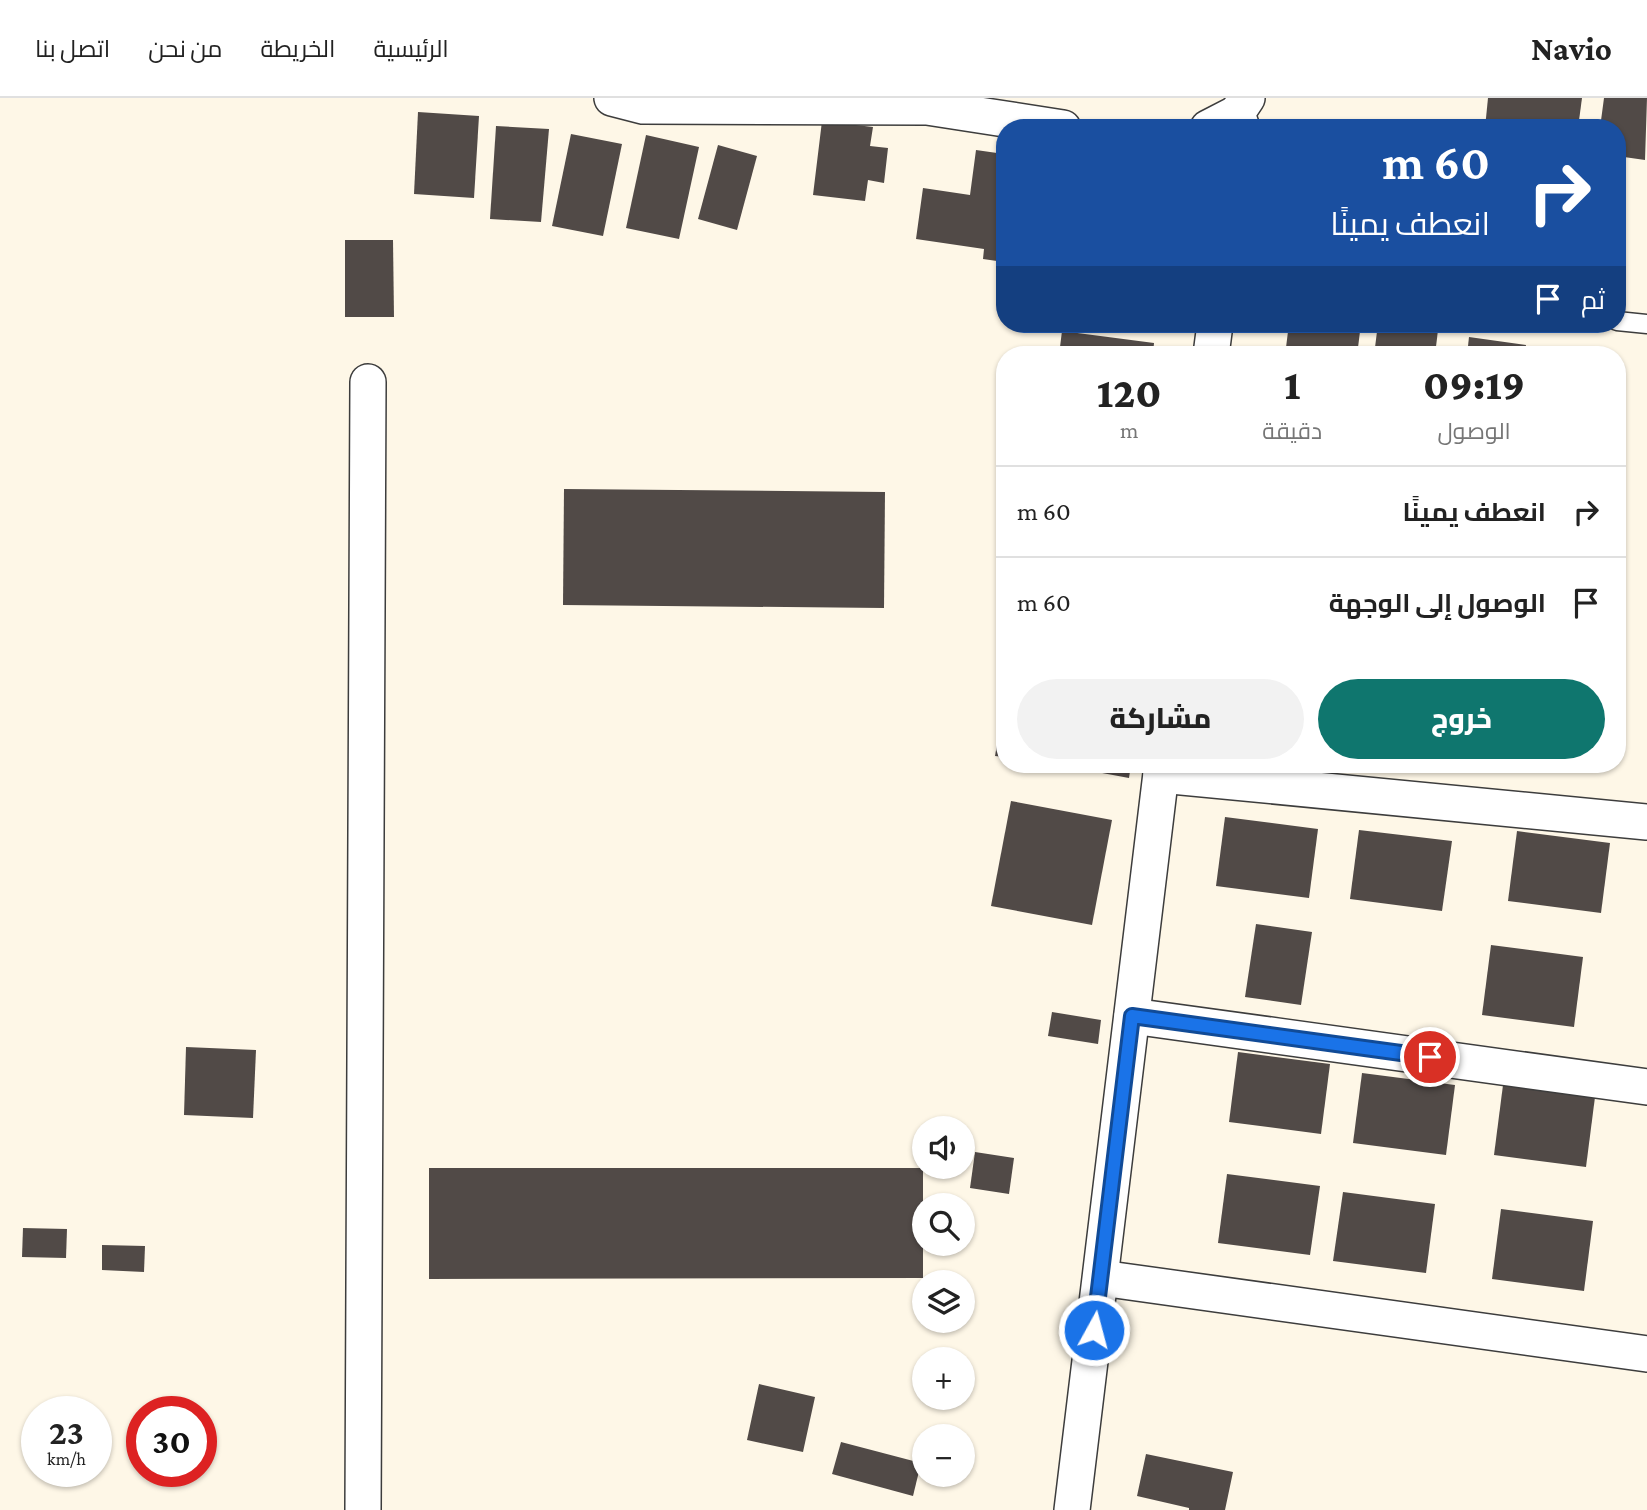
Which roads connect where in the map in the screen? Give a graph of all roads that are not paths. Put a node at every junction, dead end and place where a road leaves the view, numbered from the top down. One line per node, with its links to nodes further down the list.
1 (612, 98): 2 (street)
2 (1005, 119)
3 (1626, 322): 4 (lane)
4 (1647, 324)
5 (368, 382): 13 (street)
6 (1162, 773): 9 (street)
7 (1190, 773): 8 (street)
8 (1647, 822)
9 (1132, 1016): 10 (street); 11 (street)
10 (1647, 1087)
11 (1101, 1278): 12 (street); 14 (street)
12 (1647, 1354)
13 (363, 1510)
14 (1072, 1510)

